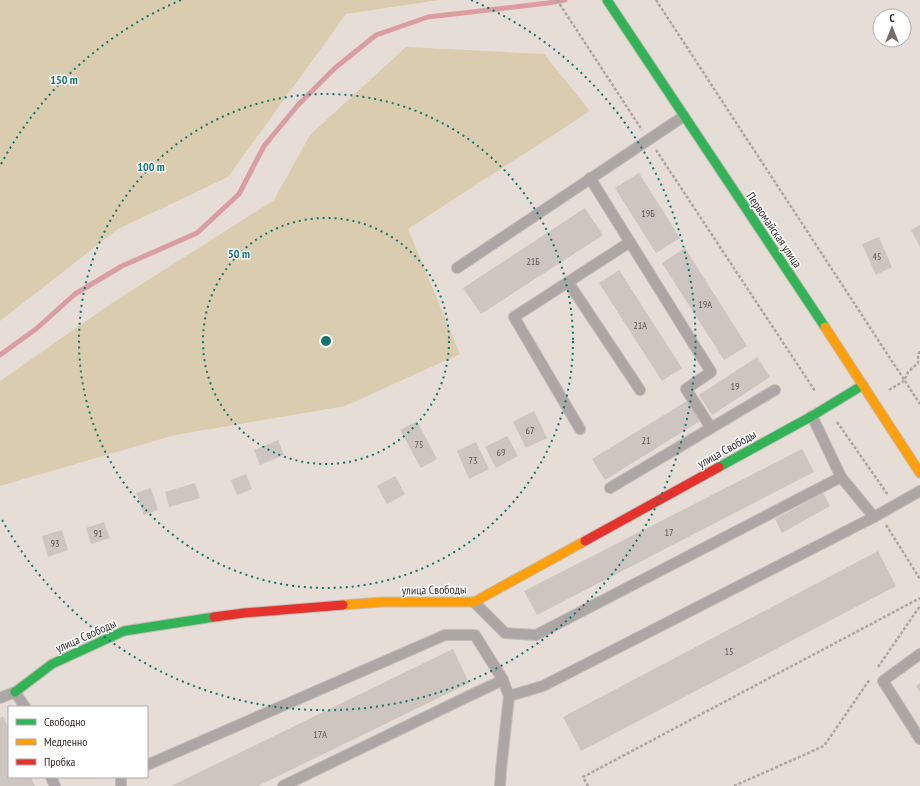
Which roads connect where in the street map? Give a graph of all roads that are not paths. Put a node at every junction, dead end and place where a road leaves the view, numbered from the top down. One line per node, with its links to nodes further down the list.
1 (607, 0): 2 (street, Первомайская улица)
2 (684, 116): 3 (lane); 7 (street, Первомайская улица)
3 (590, 178): 4 (lane); 5 (lane)
4 (630, 242): 6 (lane); 11 (lane)
5 (457, 268)
6 (568, 282): 8 (lane); 12 (lane)
7 (863, 384): 10 (street, улица Свободы); 13 (street, Первомайская улица)
8 (640, 390)
9 (776, 390): 11 (lane)
10 (812, 416): 14 (lane); 18 (street, улица Свободы)
11 (711, 428): 15 (lane)
12 (580, 429)
13 (920, 473)
14 (841, 477): 17 (lane); 18 (lane)
15 (610, 488)
16 (920, 491): 17 (lane)
17 (877, 515): 22 (lane)
18 (474, 602): 21 (street, улица Свободы)
19 (920, 654): 25 (lane)
20 (503, 680): 22 (lane); 26 (lane); 27 (lane)
21 (15, 692): 23 (lane); 24 (lane)
22 (509, 696): 28 (lane)
23 (0, 698)
24 (24, 706)
25 (920, 739)
26 (148, 765)
27 (283, 786)
28 (500, 786)

